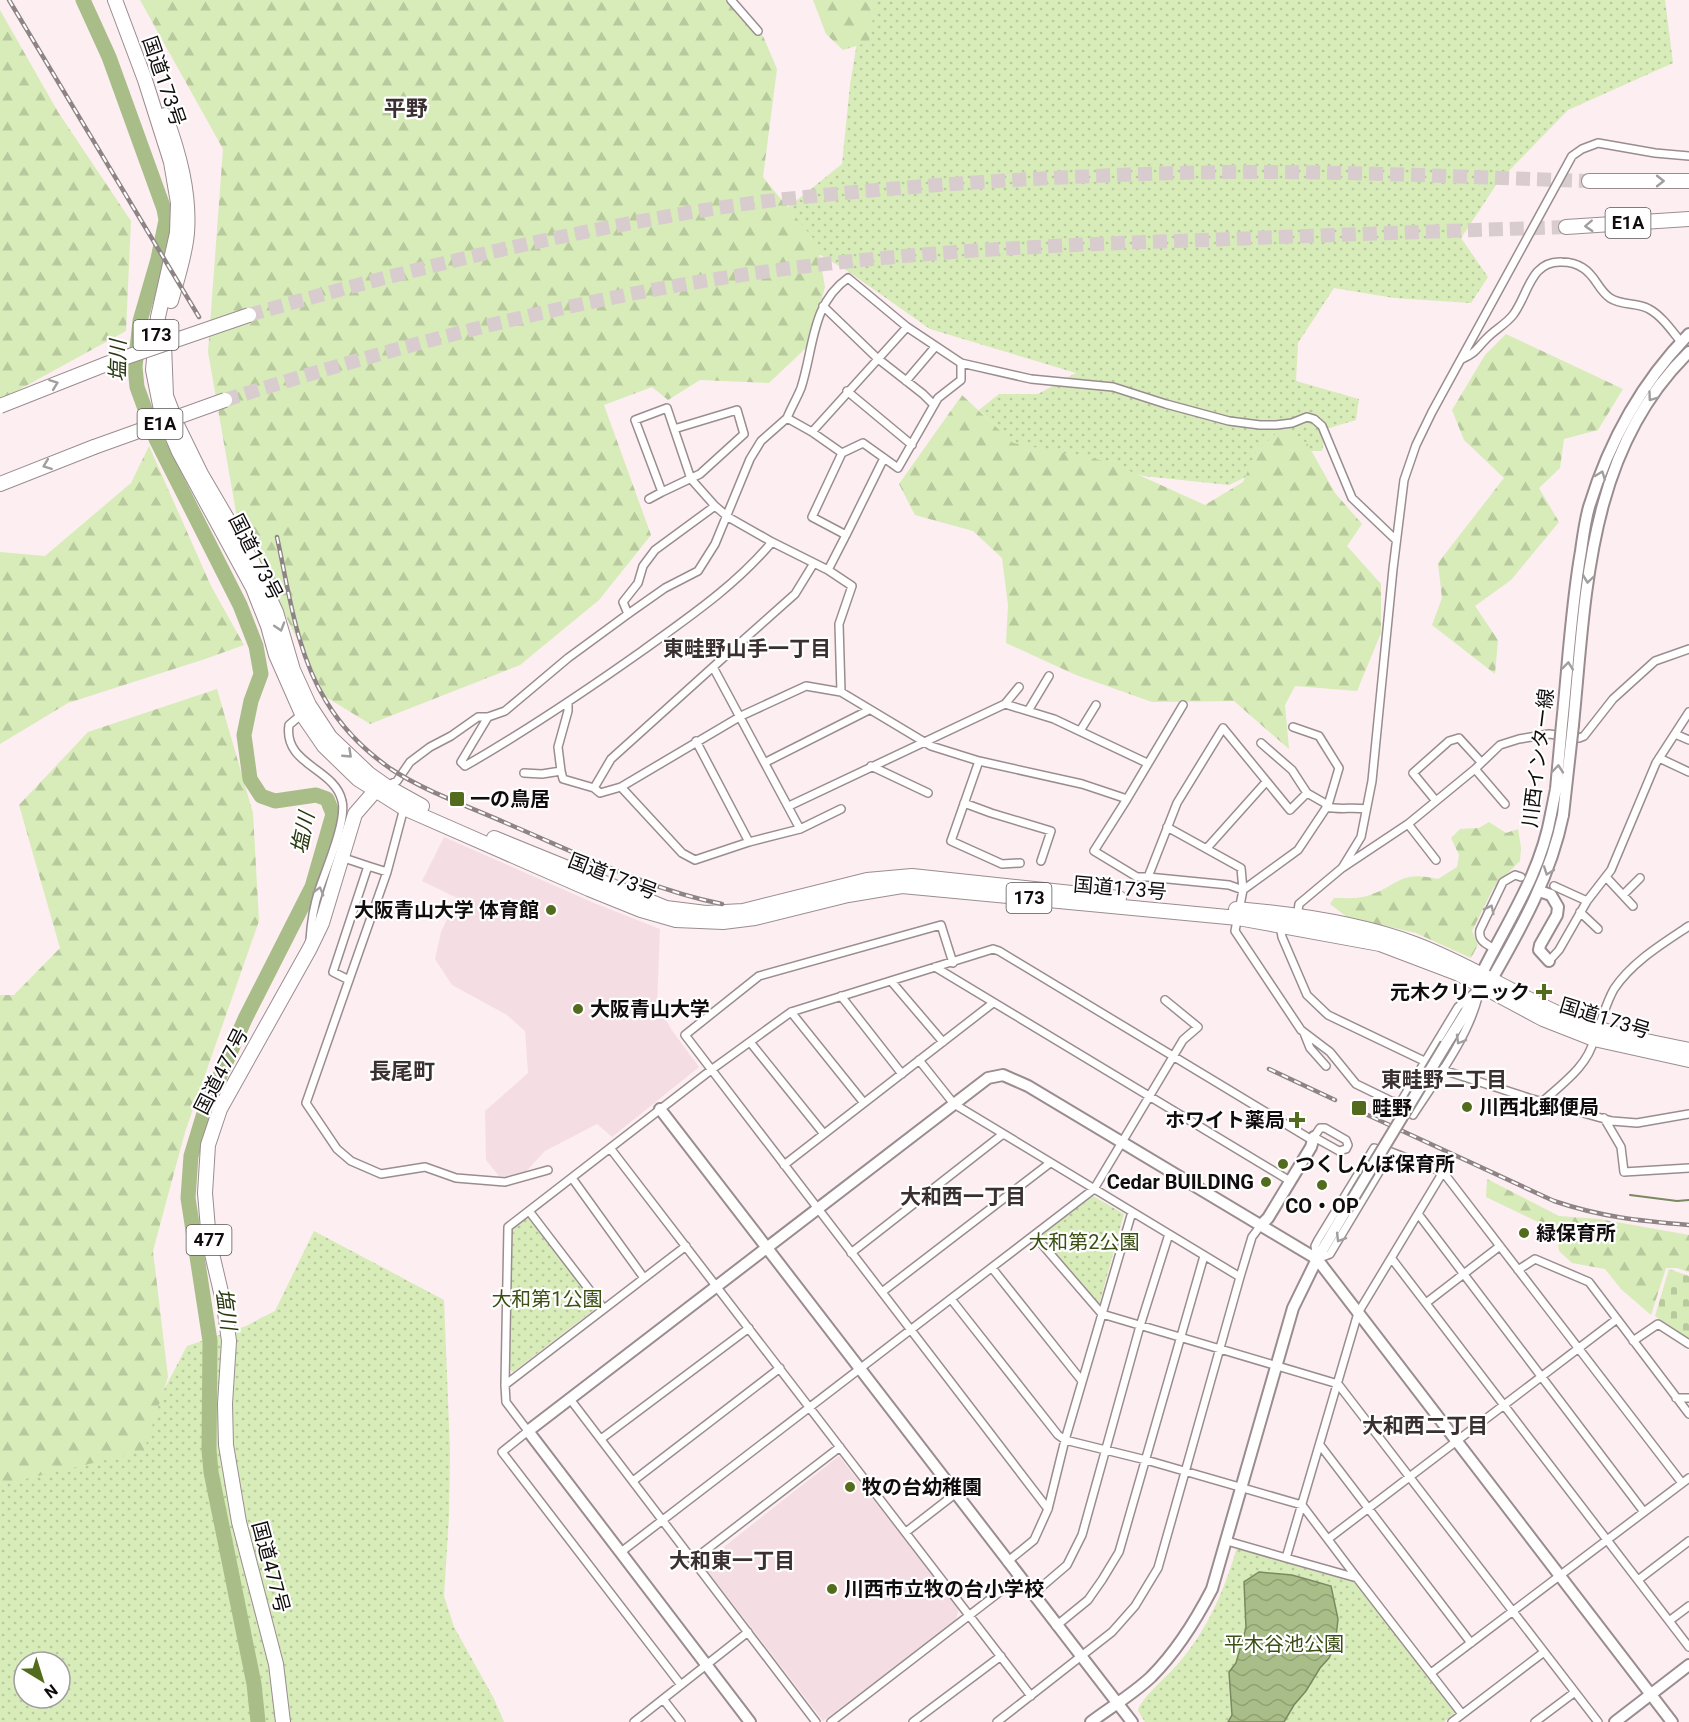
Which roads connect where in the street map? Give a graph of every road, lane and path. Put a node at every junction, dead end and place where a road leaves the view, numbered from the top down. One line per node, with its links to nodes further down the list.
1 (115, 0): 54 (highway, 国道173号 / 173)
2 (123, 0): 77 (highway, 国道173号 / 173, one-way to 77)
3 (731, 0): 4 (street)
4 (758, 31)
5 (1689, 156): 17 (street)
6 (1589, 181): 7 (highway, E1A, one-way to 7)
7 (1689, 181)
8 (1689, 219): 9 (highway, E1A, one-way to 9)
9 (1566, 227)
10 (823, 306): 12 (street); 16 (street); 24 (street)
11 (249, 315): 23 (highway, one-way to 11, bridge)
12 (907, 327): 14 (street); 16 (street)
13 (1685, 338): 17 (street); 57 (street, 川西インター線, one-way to 13)
14 (935, 347): 18 (street); 19 (street)
15 (1689, 352): 57 (street, 川西インター線, one-way to 57)
16 (877, 358): 19 (street); 20 (street)
17 (1461, 359): 37 (street)
18 (961, 363): 22 (street); 37 (street)
19 (906, 381): 22 (street)
20 (847, 391): 26 (street); 27 (street)
21 (225, 400): 31 (highway, E1A, one-way to 31, bridge)
22 (934, 405): 27 (street)
23 (0, 406)
24 (787, 418): 26 (street); 35 (street)
25 (674, 429): 30 (street); 30 (street); 32 (street)
26 (812, 432): 28 (street)
27 (912, 445): 29 (street)
28 (842, 453): 29 (street); 36 (street)
29 (884, 458): 36 (street)
30 (691, 479): 32 (street); 34 (street)
31 (0, 484)
32 (662, 492): 33 (street)
33 (649, 500)
34 (716, 506): 35 (street); 41 (street)
35 (728, 517): 38 (street); 41 (street)
36 (846, 535): 40 (street)
37 (1396, 540): 89 (street)
38 (772, 542): 39 (street); 47 (street)
39 (814, 563): 40 (street); 43 (street)
40 (828, 570): 46 (street)
41 (628, 614): 56 (street)
42 (1689, 650): 68 (street)
43 (713, 667): 55 (street); 78 (street)
44 (1049, 676): 52 (street)
45 (1019, 687): 48 (street)
46 (841, 692): 51 (street); 55 (street)
47 (568, 703): 56 (street); 72 (street)
48 (1005, 704): 52 (street); 63 (street)
49 (1096, 705): 59 (street)
50 (1184, 705): 69 (street)
51 (869, 710): 63 (street); 67 (street)
52 (1028, 711): 59 (street)
53 (1689, 712): 60 (street)
54 (302, 714): 77 (highway, 国道173号 / 173); 118 (street, one-way to 54)
55 (741, 716): 62 (street); 67 (street)
56 (488, 717): 77 (street)
57 (1568, 725): 108 (street, 川西インター線, one-way to 108, bridge); 119 (street, 川西インター線, one-way to 57, bridge)
58 (1293, 727): 86 (street)
59 (1080, 731): 69 (street)
60 (1675, 734): 61 (street); 65 (street)
61 (1689, 740)
62 (696, 741): 76 (street); 93 (street)
63 (922, 742): 66 (street); 70 (street)
64 (1261, 743): 80 (street)
65 (1659, 758): 73 (street); 104 (street)
66 (979, 760): 81 (street); 83 (street)
67 (765, 762): 85 (street)
68 (1481, 762): 71 (street); 82 (street)
69 (1147, 763): 81 (street)
70 (871, 766): 79 (street); 85 (street)
71 (1475, 769): 82 (street); 84 (street)
72 (561, 771): 74 (street); 78 (street)
73 (1689, 772)
74 (524, 773)
75 (1266, 782): 80 (street); 91 (street); 94 (street)
76 (621, 787): 78 (street); 93 (street)
77 (381, 788): 87 (highway, 国道173号 / 173); 95 (highway, 国道477号 / 477); 113 (highway, 国道173号 / 173)
78 (594, 788)
79 (928, 793)
80 (1307, 793): 86 (street)
81 (1127, 799): 102 (street)
82 (1436, 801): 90 (street)
83 (964, 803): 97 (street); 98 (street)
84 (1505, 804)
85 (789, 806): 92 (street)
86 (1327, 806): 89 (street); 107 (street)
87 (404, 808): 101 (street); 113 (highway, 国道173号 / 173)
88 (841, 809): 92 (street)
89 (1366, 809): 100 (street)
90 (1408, 824): 96 (street); 100 (street)
91 (1167, 827): 94 (street); 102 (street)
92 (800, 829): 93 (street)
93 (749, 842)
94 (1207, 848): 107 (street)
95 (341, 857): 99 (street); 118 (highway, 国道477号 / 477)
96 (1436, 860)
97 (1041, 861)
98 (1020, 863)
99 (368, 866): 101 (street); 123 (street)
100 (1342, 868): 114 (street)
101 (387, 872): 123 (street)
102 (1148, 877): 107 (street)
103 (1521, 877): 119 (street, one-way to 103)
104 (1606, 877): 109 (street); 110 (street)
105 (1640, 878): 109 (street)
106 (1554, 886): 110 (street)
107 (1243, 890): 113 (street)
108 (1539, 891): 120 (street); 124 (street, 川西インター線)
109 (1623, 895): 111 (street)
110 (1587, 901): 112 (street)
111 (1633, 906)
112 (1580, 912): 117 (street); 120 (street)
113 (1239, 913): 114 (highway, 国道173号 / 173); 115 (highway, 国道173号 / 173); 130 (street)
114 (1296, 922): 115 (highway, 国道173号 / 173); 124 (highway, 国道173号 / 173)
115 (1280, 925): 137 (street)
116 (1689, 926): 131 (street)
117 (1598, 929)
118 (310, 948): 268 (highway, 国道477号 / 477)
119 (1495, 949): 124 (street, 川西インター線)
120 (1549, 961)
121 (953, 963): 122 (street); 135 (street); 140 (street)
122 (935, 967): 125 (street); 128 (street)
123 (350, 980): 160 (street)
124 (1485, 980): 131 (highway, 国道173号 / 173); 137 (street); 141 (street, one-way to 141); 177 (street, bridge)
125 (891, 981): 126 (street); 133 (street)
126 (841, 996): 129 (street); 142 (street)
127 (1165, 1000): 135 (street)
128 (993, 1003): 133 (street); 143 (street)
129 (791, 1012): 132 (street); 145 (street)
130 (1304, 1033): 139 (street); 146 (street)
131 (1596, 1034): 134 (highway, 国道173号 / 173); 138 (highway, 国道173号 / 173); 144 (street)
132 (750, 1042): 140 (street); 151 (street)
133 (942, 1042): 136 (street)
134 (1689, 1050)
135 (1175, 1056): 143 (street); 153 (street)
136 (919, 1060): 142 (street); 147 (street)
137 (1426, 1060): 141 (street); 146 (street)
138 (1689, 1060)
139 (1326, 1066)
140 (711, 1070): 148 (street); 158 (street)
141 (1443, 1070): 144 (street); 146 (street)
142 (902, 1074): 145 (street)
143 (1151, 1096): 154 (street); 163 (street)
144 (1542, 1102): 150 (street)
145 (864, 1103): 151 (street)
146 (1400, 1103)
147 (954, 1104): 152 (street); 154 (street); 165 (street)
148 (660, 1109): 155 (street); 174 (street)
149 (1688, 1116): 150 (street)
150 (1604, 1119): 159 (street)
151 (824, 1134): 158 (street)
152 (1003, 1134): 157 (street); 175 (street)
153 (1313, 1138): 153 (street); 163 (street)
154 (1124, 1142): 164 (street); 169 (street)
155 (610, 1148): 162 (street); 172 (street)
156 (1391, 1152): 161 (street); 177 (street, one-way to 177); 177 (street)
157 (1050, 1163): 164 (street); 185 (street)
158 (784, 1165): 165 (street)
159 (1689, 1168)
160 (548, 1170)
161 (1443, 1173): 168 (street); 173 (street)
162 (572, 1178): 166 (street); 183 (street)
163 (1290, 1181): 169 (street)
164 (1094, 1189): 167 (street); 171 (street)
165 (818, 1209): 174 (street); 175 (street)
166 (529, 1211): 188 (street); 206 (street)
167 (1132, 1212): 170 (street); 189 (street)
168 (1419, 1215): 178 (street); 181 (street)
169 (1261, 1225): 177 (street); 182 (street)
170 (1169, 1234): 176 (street); 192 (street)
171 (1034, 1235): 179 (street); 189 (street)
172 (686, 1246): 183 (street); 184 (street)
173 (1500, 1246): 180 (street); 181 (street)
174 (767, 1248): 184 (street); 202 (street)
175 (851, 1252): 185 (street)
176 (1204, 1256): 182 (street); 195 (street)
177 (1317, 1259): 190 (street); 200 (street)
178 (1392, 1259): 187 (street); 190 (street)
179 (992, 1268): 186 (street); 204 (street)
180 (1518, 1270): 191 (street); 199 (street)
181 (1464, 1274): 187 (street); 203 (street)
182 (1240, 1277): 198 (street)
183 (644, 1278): 188 (street)
184 (717, 1287): 193 (street); 209 (street)
185 (882, 1292): 194 (street)
186 (951, 1299): 194 (street); 215 (street)
187 (1426, 1303): 210 (street)
188 (604, 1309): 206 (street)
189 (1102, 1314): 192 (street); 204 (street)
190 (1358, 1314): 205 (street); 216 (street)
191 (1617, 1319): 196 (street); 199 (street)
192 (1140, 1326): 195 (street); 219 (street)
193 (749, 1328): 201 (street); 214 (street)
194 (911, 1330): 202 (street); 230 (street)
195 (1181, 1337): 198 (street); 220 (street)
196 (1634, 1341): 197 (street); 207 (street)
197 (1689, 1344)
198 (1221, 1348): 200 (street); 221 (street)
199 (1579, 1348): 203 (street); 225 (street)
200 (1277, 1364): 205 (street); 226 (street)
201 (780, 1368): 211 (street); 224 (street)
202 (860, 1369): 211 (street); 227 (street)
203 (1541, 1377): 210 (street); 231 (street)
204 (1082, 1381): 215 (street)
205 (1338, 1384): 217 (street); 222 (street)
206 (505, 1385): 213 (street)
207 (1676, 1398): 208 (street); 212 (street)
208 (1689, 1398)
209 (570, 1399): 213 (street); 214 (street)
210 (1504, 1405): 216 (street); 235 (street)
211 (810, 1407): 218 (street); 232 (street)
212 (1689, 1414)
213 (528, 1431): 238 (street); 261 (street)
214 (601, 1439): 224 (street)
215 (1065, 1440): 219 (street); 230 (street)
216 (1456, 1441): 222 (street); 242 (street)
217 (1320, 1445): 228 (street); 229 (street)
218 (840, 1447): 233 (street); 240 (street)
219 (1106, 1450): 220 (street); 246 (street)
220 (1146, 1460): 221 (street); 251 (street)
221 (1185, 1472): 226 (street); 257 (street)
222 (1410, 1477): 229 (street); 248 (street)
223 (1689, 1478): 225 (street)
224 (633, 1481): 232 (street)
225 (1682, 1483): 231 (street)
226 (1241, 1489): 228 (street); 236 (street)
227 (955, 1494): 233 (street); 241 (street)
228 (1302, 1505): 234 (street); 239 (street)
229 (1368, 1508): 234 (street); 253 (street)
230 (1048, 1509): 241 (street)
231 (1644, 1512): 235 (street)
232 (663, 1520): 238 (street); 240 (street)
233 (906, 1532): 249 (street)
234 (1328, 1539): 244 (street)
235 (1607, 1540): 242 (street); 245 (street)
236 (1227, 1541): 239 (street); 266 (street)
237 (1689, 1541): 245 (street)
238 (621, 1552): 259 (street)
239 (1286, 1558): 244 (street)
240 (693, 1560): 252 (street)
241 (1007, 1562): 243 (street)
242 (1560, 1576): 248 (street); 263 (street)
243 (1019, 1577): 246 (street); 249 (street)
244 (1357, 1578): 260 (street)
245 (1638, 1580): 250 (street)
246 (1032, 1595): 251 (street)
247 (1689, 1606): 250 (street)
248 (1513, 1611): 253 (street); 255 (street)
249 (970, 1616): 256 (street); 273 (street)
250 (1669, 1621): 254 (street)
251 (1056, 1626): 257 (street)
252 (748, 1632): 259 (street); 272 (street)
253 (1471, 1643): 260 (street)
254 (1689, 1647)
255 (1544, 1652): 262 (street); 267 (street)
256 (1001, 1656): 264 (street); 274 (street)
257 (1081, 1658): 264 (street); 266 (street)
258 (1689, 1665): 263 (street)
259 (706, 1666): 261 (street); 271 (street)
260 (1431, 1673): 267 (street)
261 (681, 1685): 265 (street)
262 (1575, 1692): 279 (street); 280 (street)
263 (1651, 1695): 281 (street); 282 (street)
264 (1031, 1696): 275 (street)
265 (663, 1699): 269 (street); 270 (street)
266 (1117, 1702): 276 (street); 277 (street)
267 (1462, 1714): 278 (street)
268 (283, 1722)
269 (634, 1722)
270 (681, 1722)
271 (750, 1722)
272 (816, 1722)
273 (831, 1722)
274 (914, 1722)
275 (997, 1722)
276 (1091, 1722)
277 (1132, 1722)
278 (1452, 1722)
279 (1535, 1722)
280 (1598, 1722)
281 (1615, 1722)
282 (1672, 1722)

